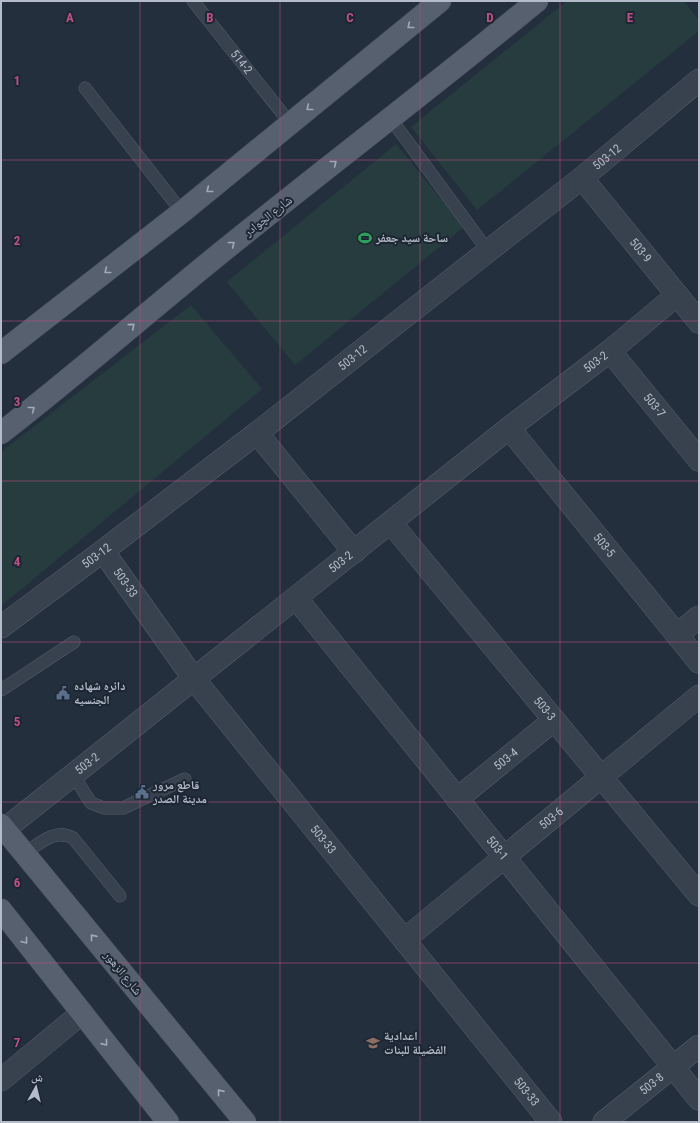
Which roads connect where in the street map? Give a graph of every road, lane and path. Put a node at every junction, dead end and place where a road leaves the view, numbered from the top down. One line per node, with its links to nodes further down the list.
1 (193, 1): 7 (lane, 514-2)
2 (440, 1): 7 (main road, one-way to 7)
3 (537, 1): 6 (main road, شارع الچوادر)
4 (84, 88): 9 (lane)
5 (696, 88): 8 (street, 503-12)
6 (391, 119): 10 (lane); 16 (main road, شارع الچوادر, one-way to 6)
7 (290, 123): 9 (main road, one-way to 9)
8 (582, 178): 10 (street, 503-12); 11 (street, 503-9)
9 (182, 212): 14 (main road, one-way to 14)
10 (488, 251): 17 (street, 503-12)
11 (677, 295): 12 (street, 503-9); 13 (street, 503-2)
12 (699, 322)
13 (610, 351): 15 (street, 503-2); 18 (street, 503-7)
14 (1, 353)
15 (509, 428): 19 (street, 503-2); 25 (street, 503-5)
16 (1, 433)
17 (257, 433): 20 (street, 503-12); 21 (street)
18 (699, 460)
19 (390, 522): 21 (street, 503-2); 31 (street, 503-3)
20 (104, 551): 24 (street, 503-12); 28 (street, 503-33)
21 (354, 552): 22 (street, 503-2)
22 (296, 598): 28 (street, 503-2); 35 (street, 503-1)
23 (699, 617): 25 (street)
24 (1, 627)
25 (677, 635): 27 (street, 503-5)
26 (74, 642): 29 (lane)
27 (699, 662)
28 (194, 679): 32 (street, 503-2); 42 (street, 503-33)
29 (1, 690)
30 (699, 696): 33 (street, 503-6)
31 (554, 720): 33 (street, 503-3); 35 (street, 503-4)
32 (73, 775): 34 (lane); 36 (street, 503-2)
33 (601, 777): 38 (street, 503-6); 39 (street, 503-3)
34 (185, 779)
35 (457, 799): 38 (street, 503-1)
36 (3, 827): 37 (main road, شارع الزهور)
37 (25, 853): 40 (lane); 49 (main road, شارع الزهور, one-way to 37)
38 (504, 857): 42 (street, 503-6); 45 (street, 503-1)
39 (699, 895)
40 (120, 896)
41 (1, 910): 43 (main road, one-way to 43)
42 (404, 940): 50 (street, 503-33)
43 (82, 1013): 46 (street); 48 (main road, one-way to 48)
44 (699, 1046): 45 (street, 503-8)
45 (673, 1066): 47 (street, 503-1); 51 (street, 503-8)
46 (1, 1080)
47 (699, 1099)
48 (168, 1122)
49 (245, 1122)
50 (551, 1122)
51 (604, 1122)

